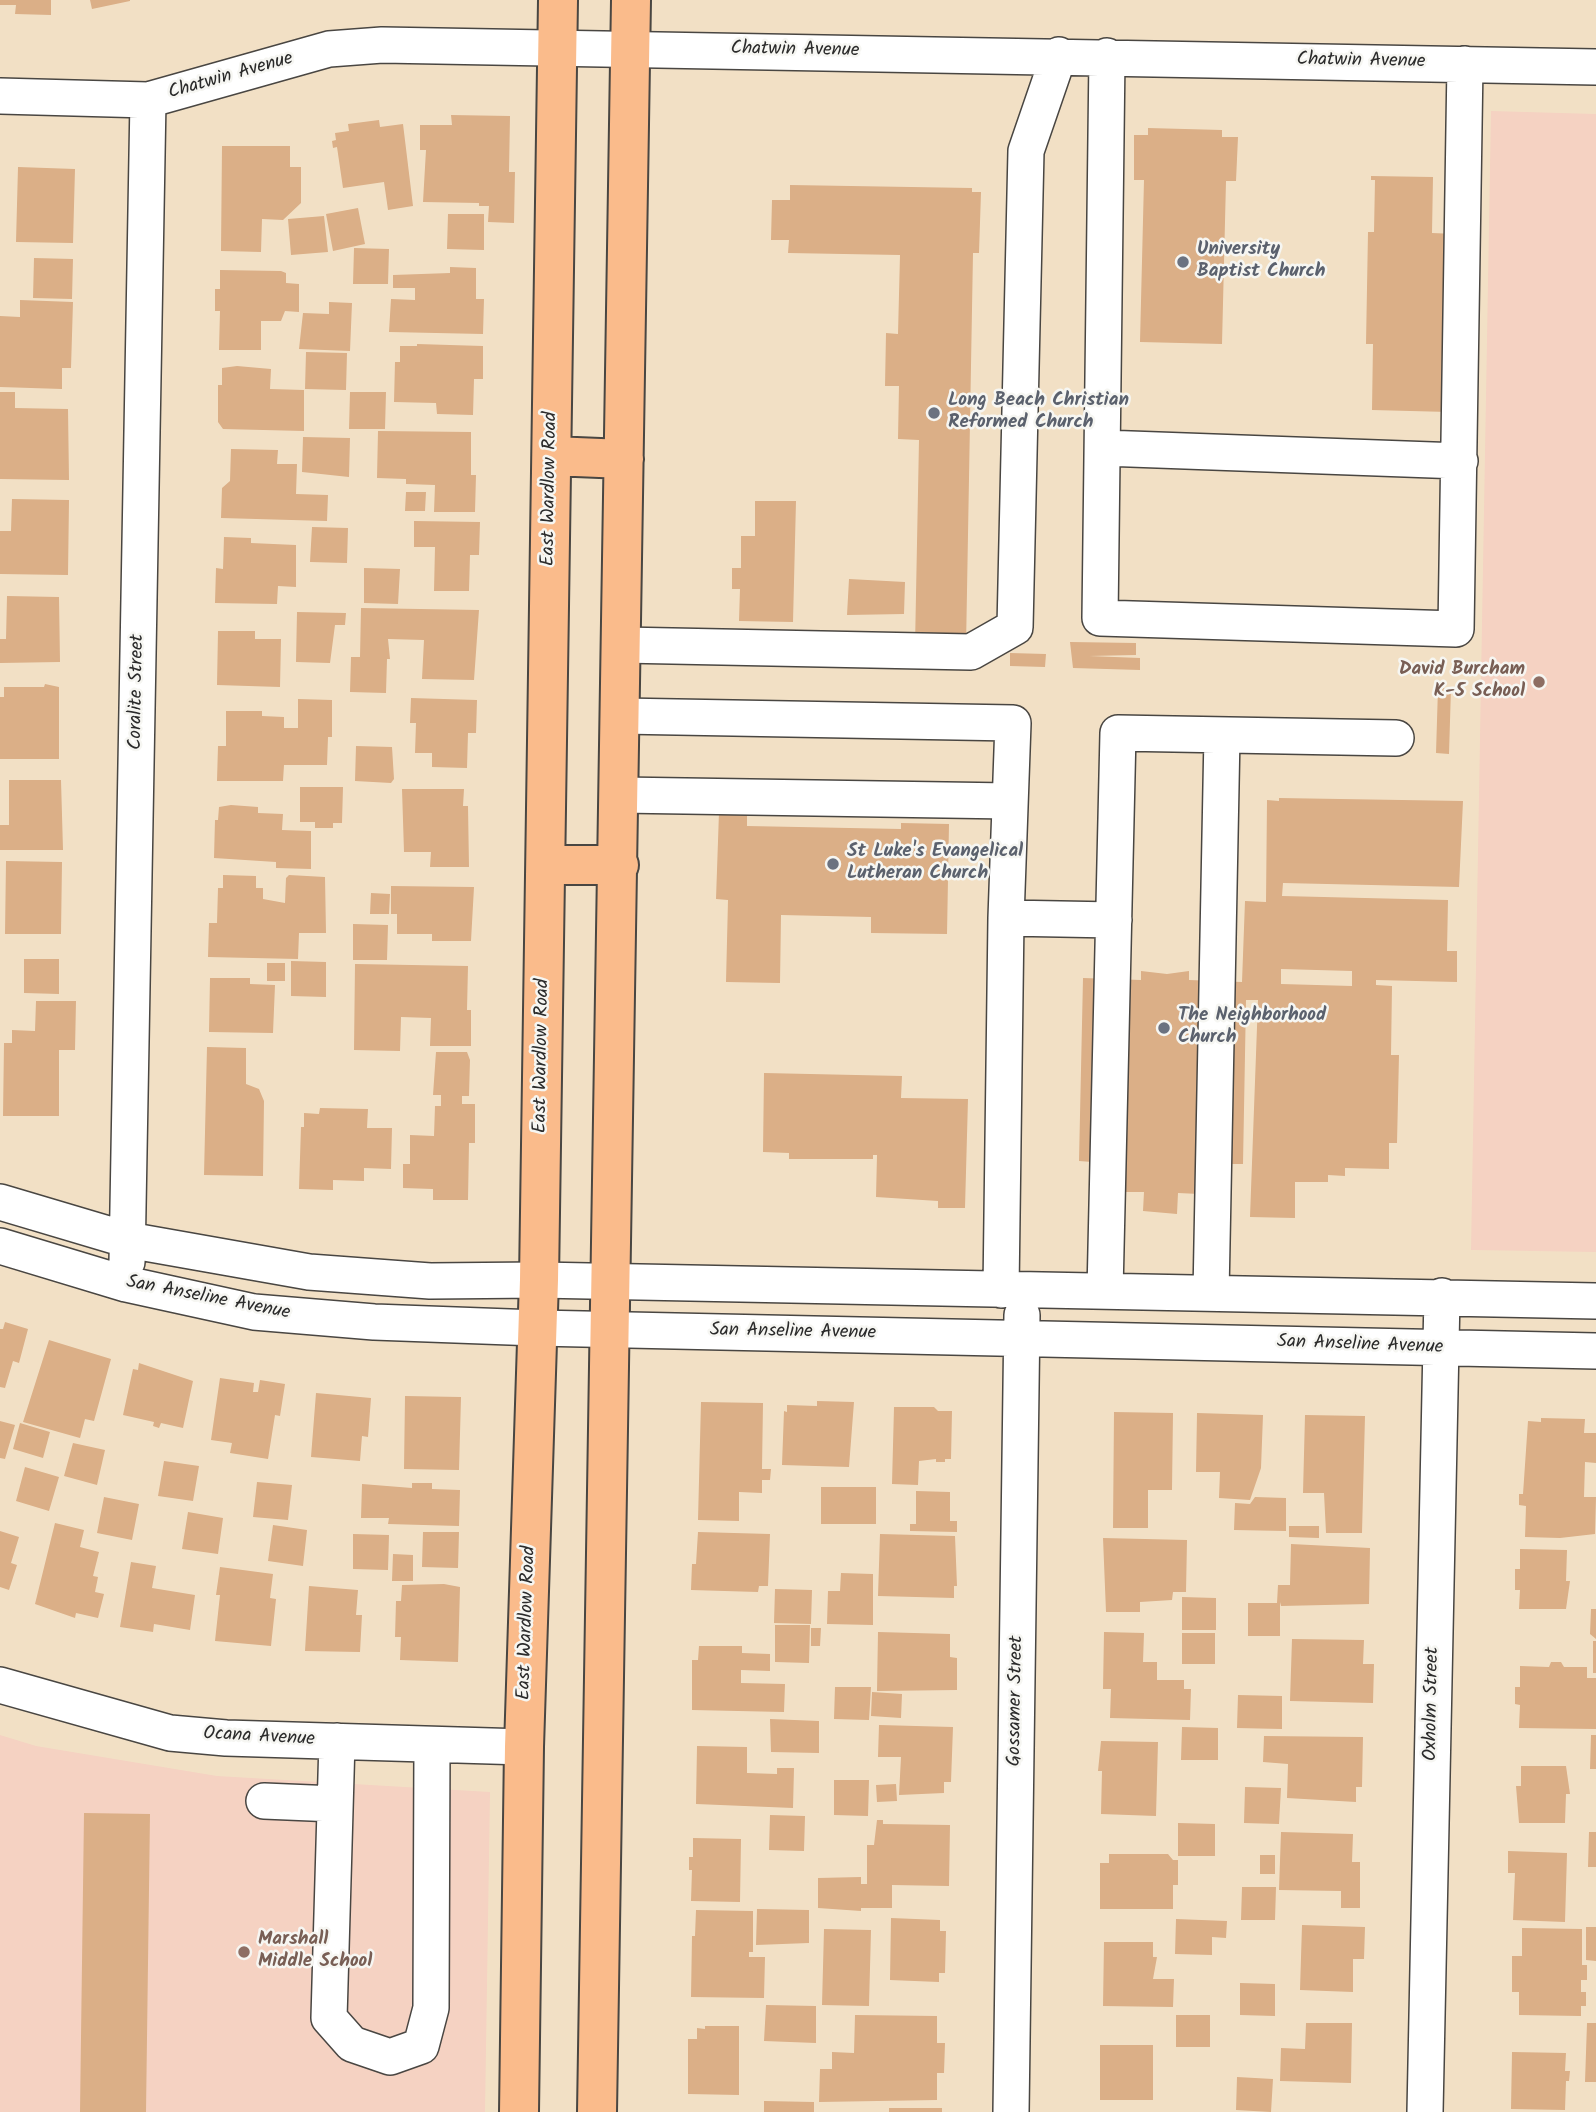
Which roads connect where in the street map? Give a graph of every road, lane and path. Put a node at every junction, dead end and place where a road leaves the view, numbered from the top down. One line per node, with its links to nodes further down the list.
1 (558, 0): 3 (main road, East Wardlow Road)
2 (631, 0): 4 (main road)
3 (557, 47): 4 (street, Chatwin Avenue); 10 (street, Chatwin Avenue); 12 (main road, East Wardlow Road)
4 (630, 49): 5 (street, Chatwin Avenue); 13 (main road)
5 (1059, 55): 6 (street, Chatwin Avenue); 15 (street)
6 (1107, 57): 7 (street, Chatwin Avenue); 11 (street)
7 (1465, 64): 8 (street, Chatwin Avenue); 14 (street)
8 (1596, 67)
9 (0, 96): 10 (street, Chatwin Avenue)
10 (148, 100): 26 (street, Coralite Street)
11 (1103, 448): 14 (street); 14 (street)
12 (552, 456): 13 (main road); 21 (main road, East Wardlow Road)
13 (624, 459): 15 (main road)
14 (1460, 461)
15 (622, 645): 16 (main road)
16 (621, 716): 19 (main road); 20 (street, Gossamer Street)
17 (1222, 735): 18 (street); 24 (street); 33 (street)
18 (1396, 738)
19 (620, 795): 20 (street); 22 (main road)
20 (1010, 801): 23 (street, Gossamer Street)
21 (546, 865): 22 (main road); 28 (main road, East Wardlow Road)
22 (619, 865): 29 (main road)
23 (1006, 918): 24 (street); 31 (street, Gossamer Street)
24 (1114, 920): 32 (street)
25 (0, 1202): 26 (street)
26 (128, 1240): 28 (street); 30 (street, Coralite Street)
27 (0, 1245): 30 (street, San Anseline Avenue)
28 (539, 1280): 29 (street); 36 (main road, East Wardlow Road)
29 (613, 1283): 31 (street); 37 (main road)
30 (126, 1284): 36 (street, San Anseline Avenue)
31 (1012, 1290): 32 (street); 38 (street, Gossamer Street)
32 (1105, 1292): 33 (street)
33 (1211, 1293): 34 (street)
34 (1442, 1296): 35 (street); 39 (street, Oxholm Street)
35 (1596, 1301)
36 (537, 1328): 37 (street, San Anseline Avenue); 44 (main road, East Wardlow Road)
37 (612, 1329): 38 (street, San Anseline Avenue); 48 (main road)
38 (1022, 1337): 39 (street, San Anseline Avenue); 49 (street, Gossamer Street)
39 (1439, 1348): 40 (street, San Anseline Avenue); 50 (street, Oxholm Street)
40 (1596, 1351)
41 (0, 1685): 42 (street, Ocana Avenue)
42 (337, 1741): 43 (street, Ocana Avenue); 46 (street)
43 (432, 1745): 44 (street, Ocana Avenue); 46 (street)
44 (524, 1747): 47 (main road, East Wardlow Road)
45 (264, 1801): 46 (street)
46 (335, 1804)
47 (519, 2112)
48 (597, 2112)
49 (1011, 2112)
50 (1425, 2112)

